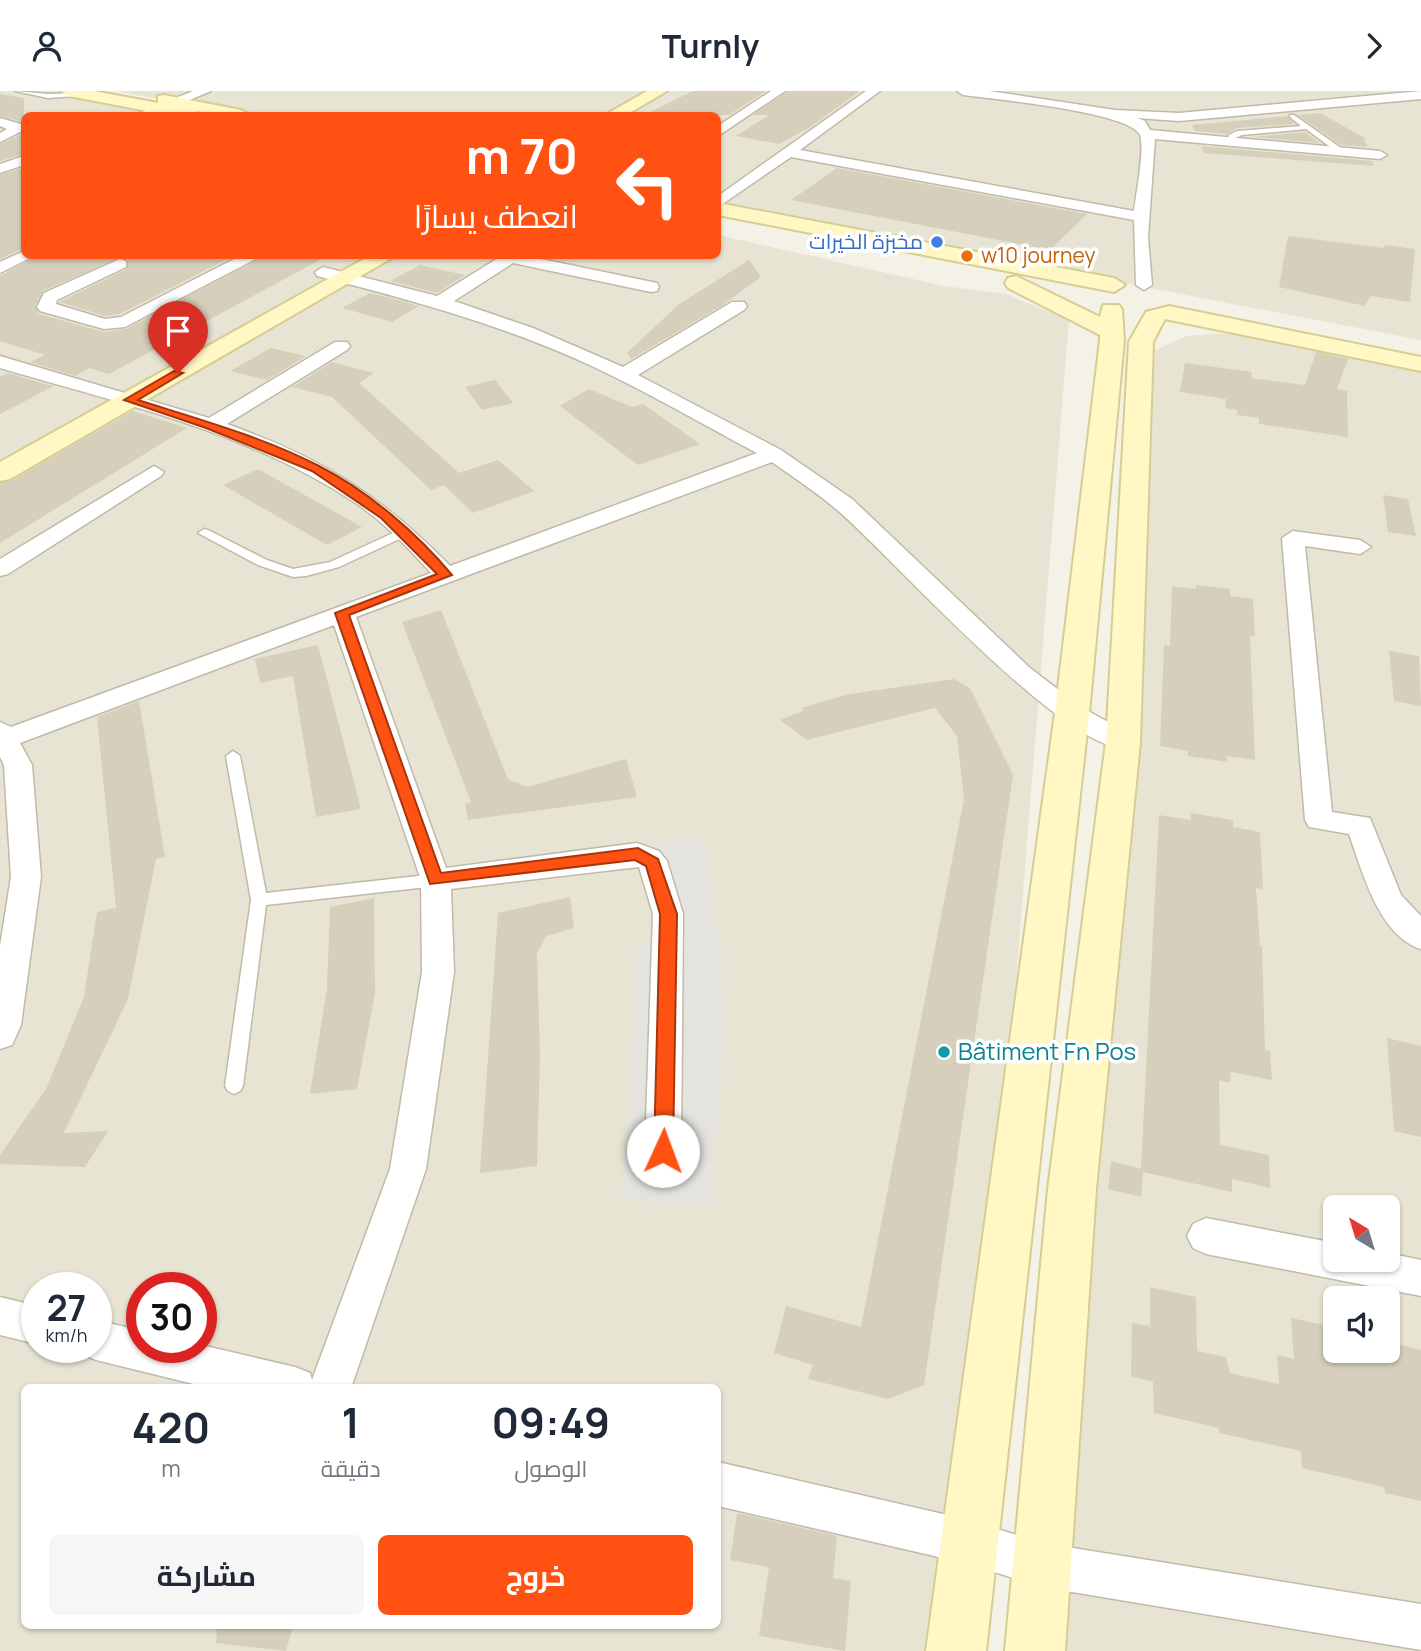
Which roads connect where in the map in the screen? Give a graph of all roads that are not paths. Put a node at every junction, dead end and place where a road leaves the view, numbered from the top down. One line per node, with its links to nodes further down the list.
1 (18, 91): 10 (lane)
2 (69, 91): 10 (main road)
3 (120, 91): 12 (main road)
4 (205, 91): 12 (street)
5 (659, 91): 17 (main road)
6 (675, 91): 18 (main road)
7 (779, 91): 24 (street)
8 (874, 91): 28 (street)
9 (963, 91): 19 (street)
10 (87, 95): 13 (main road)
11 (1421, 95): 21 (street)
12 (176, 102): 13 (street); 16 (main road)
13 (159, 109): 14 (street); 15 (main road)
14 (150, 112)
15 (175, 112)
16 (226, 112)
17 (620, 112)
18 (636, 112)
19 (1112, 113): 21 (street); 25 (street)
20 (1292, 116): 23 (lane)
21 (1179, 117): 25 (street)
22 (0, 122): 26 (street)
23 (1308, 127): 27 (lane); 29 (lane)
24 (721, 130)
25 (1147, 134): 27 (street); 35 (street)
26 (0, 138)
27 (1231, 144): 29 (street)
28 (786, 152): 33 (street); 35 (street)
29 (1344, 153): 30 (street)
30 (1380, 155)
31 (21, 161): 32 (street)
32 (0, 169)
33 (721, 201)
34 (721, 210): 48 (main road)
35 (1142, 218): 48 (street)
36 (721, 223): 48 (main road)
37 (21, 258): 44 (street)
38 (247, 259): 42 (street)
39 (375, 259): 43 (main road)
40 (508, 259): 46 (street)
41 (515, 259): 45 (street)
42 (120, 264)
43 (351, 267): 46 (street); 55 (main road); 56 (main road)
44 (0, 268)
45 (651, 286)
46 (440, 302): 54 (street)
47 (738, 306): 54 (street)
48 (1136, 309): 49 (main road); 49 (main road); 51 (main road); 68 (main road); 70 (main road)
49 (1217, 322): 53 (main road)
50 (341, 346): 57 (street)
51 (1421, 349)
52 (0, 362): 55 (street)
53 (1421, 364)
54 (624, 375): 59 (street)
55 (103, 393): 56 (street); 58 (main road)
56 (129, 400): 57 (street); 61 (main road)
57 (210, 426): 62 (street)
58 (0, 448)
59 (775, 454): 66 (street); 68 (street)
60 (154, 472): 65 (street)
61 (0, 473)
62 (404, 532): 63 (lane); 66 (street)
63 (204, 533)
64 (1360, 547): 74 (street)
65 (0, 569)
66 (446, 575): 67 (street)
67 (342, 613): 69 (street); 72 (street)
68 (1072, 713): 70 (street); 86 (main road)
69 (2, 735): 75 (street)
70 (1123, 742): 87 (main road)
71 (233, 756): 73 (lane)
72 (436, 880): 73 (lane); 77 (street); 84 (street)
73 (259, 899): 76 (lane)
74 (1421, 937)
75 (0, 1035)
76 (234, 1086)
77 (663, 1151)
78 (1206, 1236): 79 (street)
79 (1421, 1277)
80 (0, 1317): 81 (street)
81 (21, 1322)
82 (112, 1344): 83 (street)
83 (278, 1384)
84 (331, 1384)
85 (721, 1485): 86 (street)
86 (969, 1542): 87 (street); 89 (main road)
87 (1042, 1565): 88 (street); 90 (main road)
88 (1421, 1627)
89 (956, 1651)
90 (1035, 1651)

